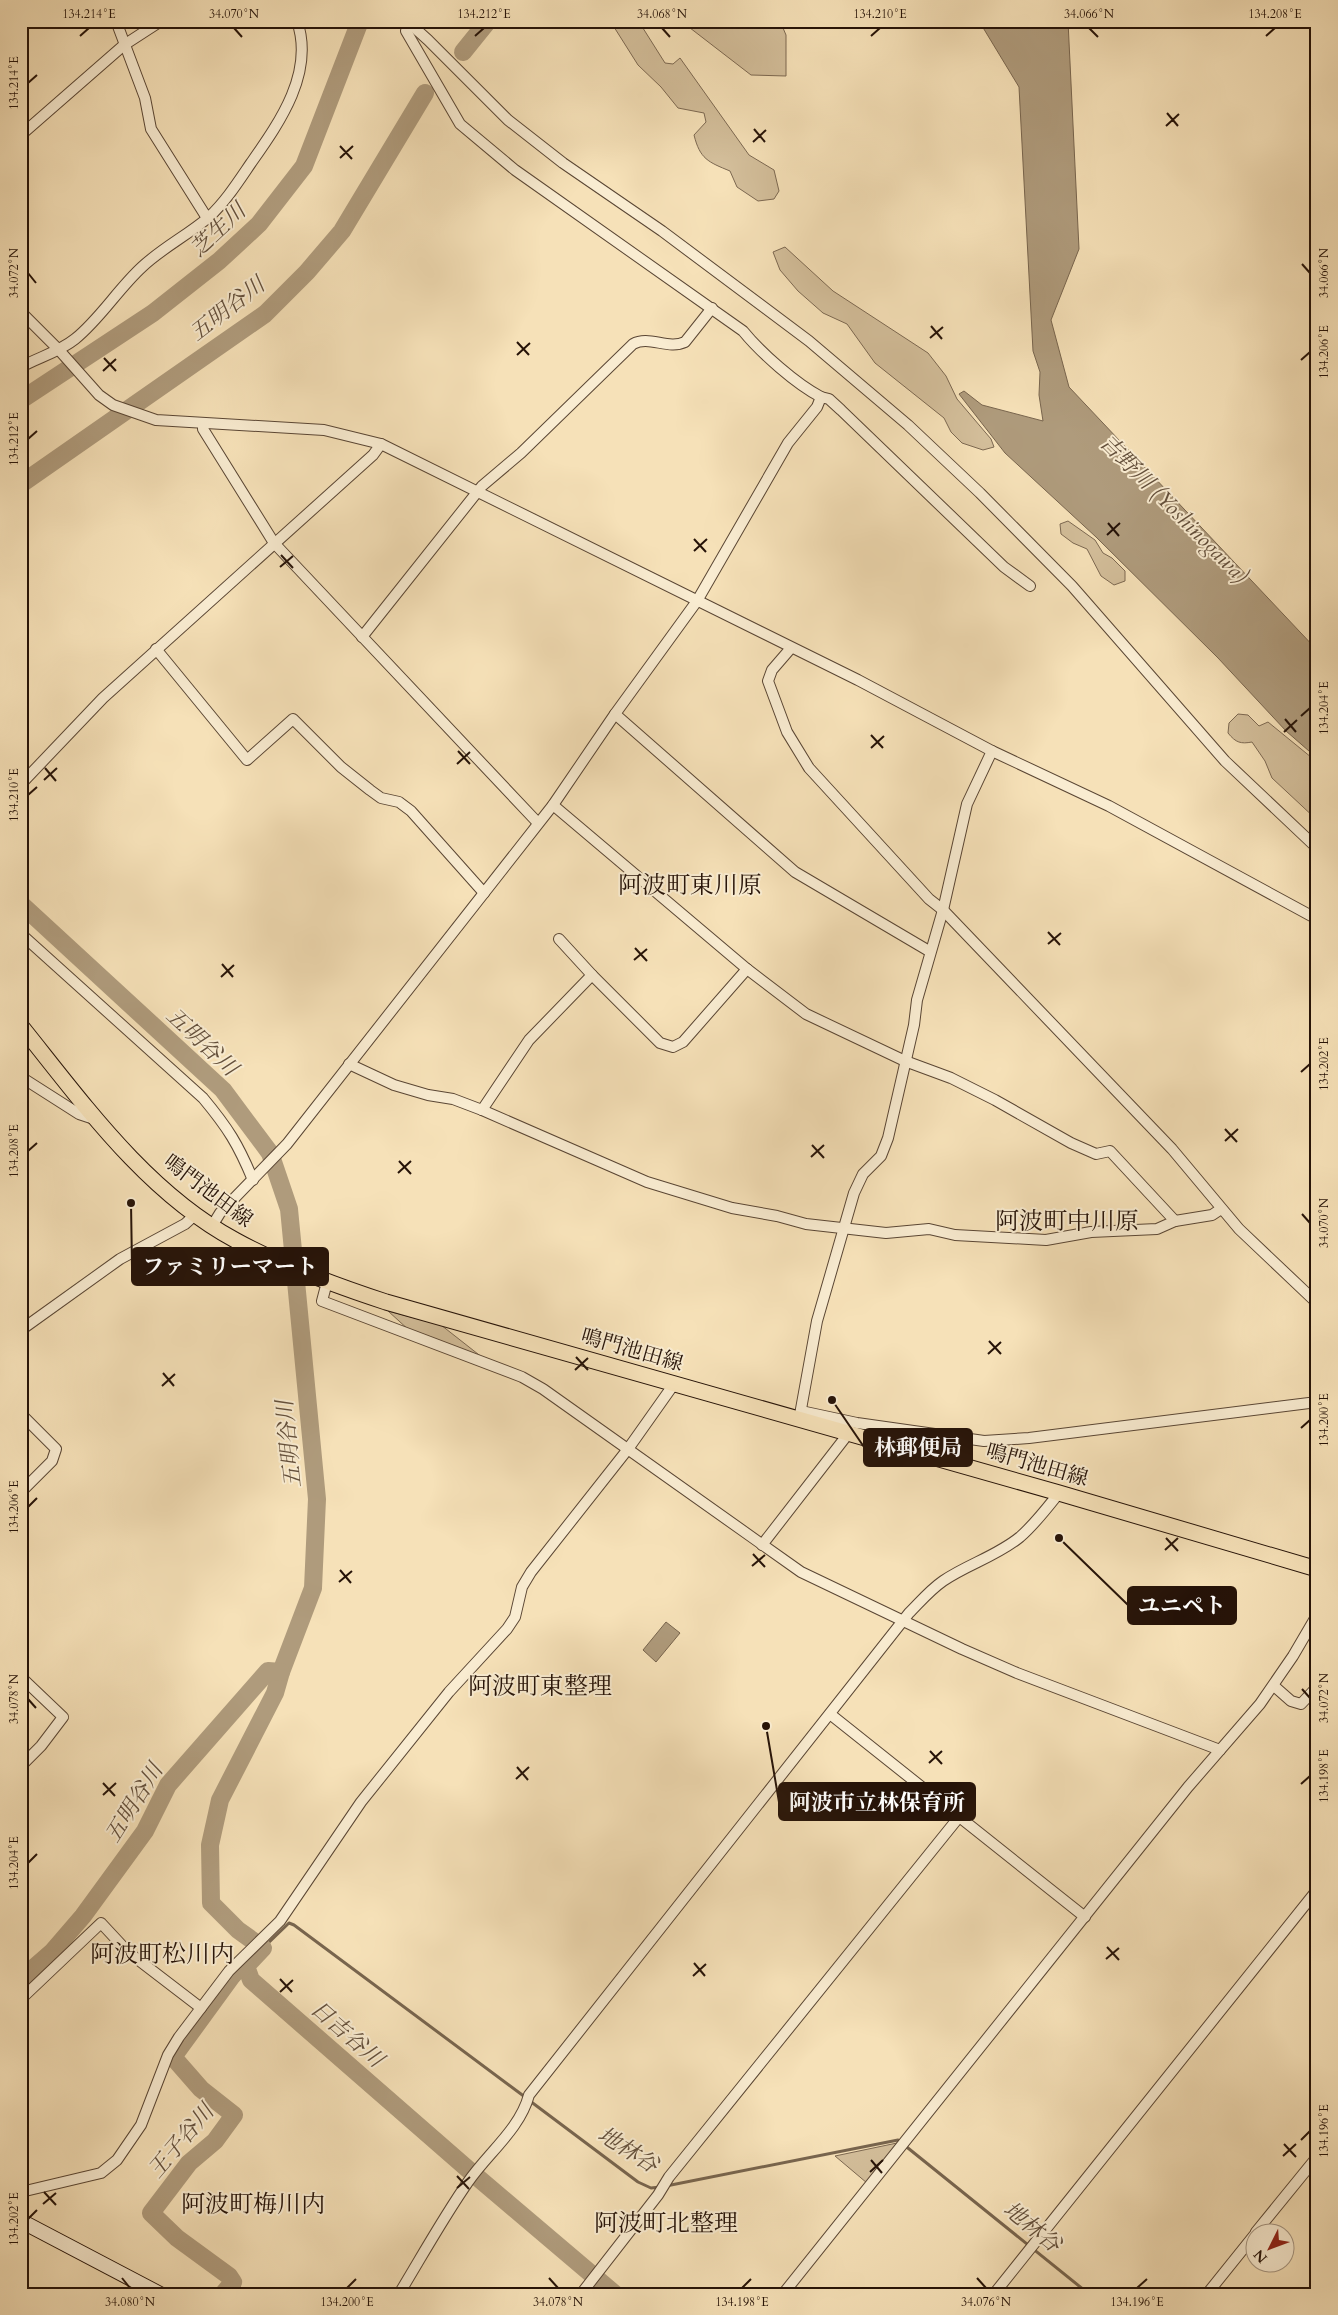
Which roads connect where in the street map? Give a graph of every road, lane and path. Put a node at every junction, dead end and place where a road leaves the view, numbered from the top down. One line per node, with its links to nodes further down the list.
1 (116, 21): 5 (street)
2 (161, 21): 5 (street)
3 (297, 21): 7 (street)
4 (404, 22): 8 (street); 27 (street)
5 (124, 45): 6 (street); 7 (street)
6 (21, 135)
7 (207, 218): 10 (street)
8 (712, 308): 12 (street); 15 (street)
9 (21, 312): 10 (street)
10 (59, 350): 11 (street); 13 (street)
11 (21, 367)
12 (821, 397): 17 (street); 18 (street)
13 (202, 423): 14 (street); 16 (street)
14 (381, 444): 15 (street); 16 (street)
15 (477, 492): 18 (street); 19 (street)
16 (274, 543): 19 (street); 21 (street)
17 (1030, 586)
18 (697, 601): 20 (street); 22 (street)
19 (362, 637): 26 (street)
20 (791, 648): 23 (street); 29 (street)
21 (156, 649): 24 (street); 28 (street)
22 (615, 714): 25 (street); 33 (street)
23 (992, 751): 29 (street); 30 (street)
24 (21, 784)
25 (553, 804): 26 (street); 34 (street)
26 (538, 824): 28 (street)
27 (1317, 848)
28 (484, 893): 38 (street)
29 (943, 910): 33 (street); 43 (street)
30 (1317, 919)
31 (21, 934): 42 (street)
32 (559, 939): 35 (street)
33 (930, 951): 37 (street)
34 (747, 969): 35 (street); 37 (street)
35 (592, 975): 40 (street)
36 (21, 1026): 41 (main road, 鳴門池田線)
37 (905, 1061): 45 (street); 47 (street)
38 (349, 1064): 40 (street); 42 (street)
39 (21, 1077): 41 (street)
40 (482, 1110): 47 (street)
41 (98, 1120): 44 (main road, 鳴門池田線)
42 (255, 1179): 46 (street)
43 (1221, 1209): 45 (street); 49 (street)
44 (196, 1214): 46 (main road, 鳴門池田線); 50 (street)
45 (1176, 1222): 47 (street)
46 (212, 1226): 48 (main road, 鳴門池田線)
47 (844, 1228): 54 (street)
48 (321, 1279): 51 (main road, 鳴門池田線); 56 (street)
49 (1317, 1303)
50 (21, 1330)
51 (674, 1384): 54 (main road, 鳴門池田線); 56 (street)
52 (1317, 1402): 54 (street)
53 (21, 1414): 57 (street)
54 (800, 1416): 55 (main road, 鳴門池田線)
55 (848, 1434): 58 (main road, 鳴門池田線); 59 (street)
56 (628, 1449): 59 (street); 73 (street)
57 (21, 1492)
58 (1059, 1493): 60 (main road, 鳴門池田線); 62 (street)
59 (762, 1545): 62 (street)
60 (1317, 1569)
61 (1317, 1615): 64 (street)
62 (903, 1622): 66 (street); 67 (street)
63 (21, 1677): 68 (street)
64 (1274, 1686): 65 (street); 67 (street)
65 (1317, 1687)
66 (830, 1714): 69 (street); 80 (street)
67 (1220, 1750): 71 (street)
68 (21, 1766)
69 (959, 1817): 71 (street); 81 (street)
70 (1317, 1890): 83 (street)
71 (1085, 1917): 82 (street)
72 (21, 1999): 73 (street)
73 (201, 2008): 75 (street)
74 (1317, 2157): 77 (street)
75 (21, 2192)
76 (21, 2221): 79 (street)
77 (1265, 2222)
78 (1246, 2245): 84 (street)
79 (160, 2294)
80 (399, 2294)
81 (581, 2294)
82 (783, 2294)
83 (994, 2294)
84 (1207, 2294)

